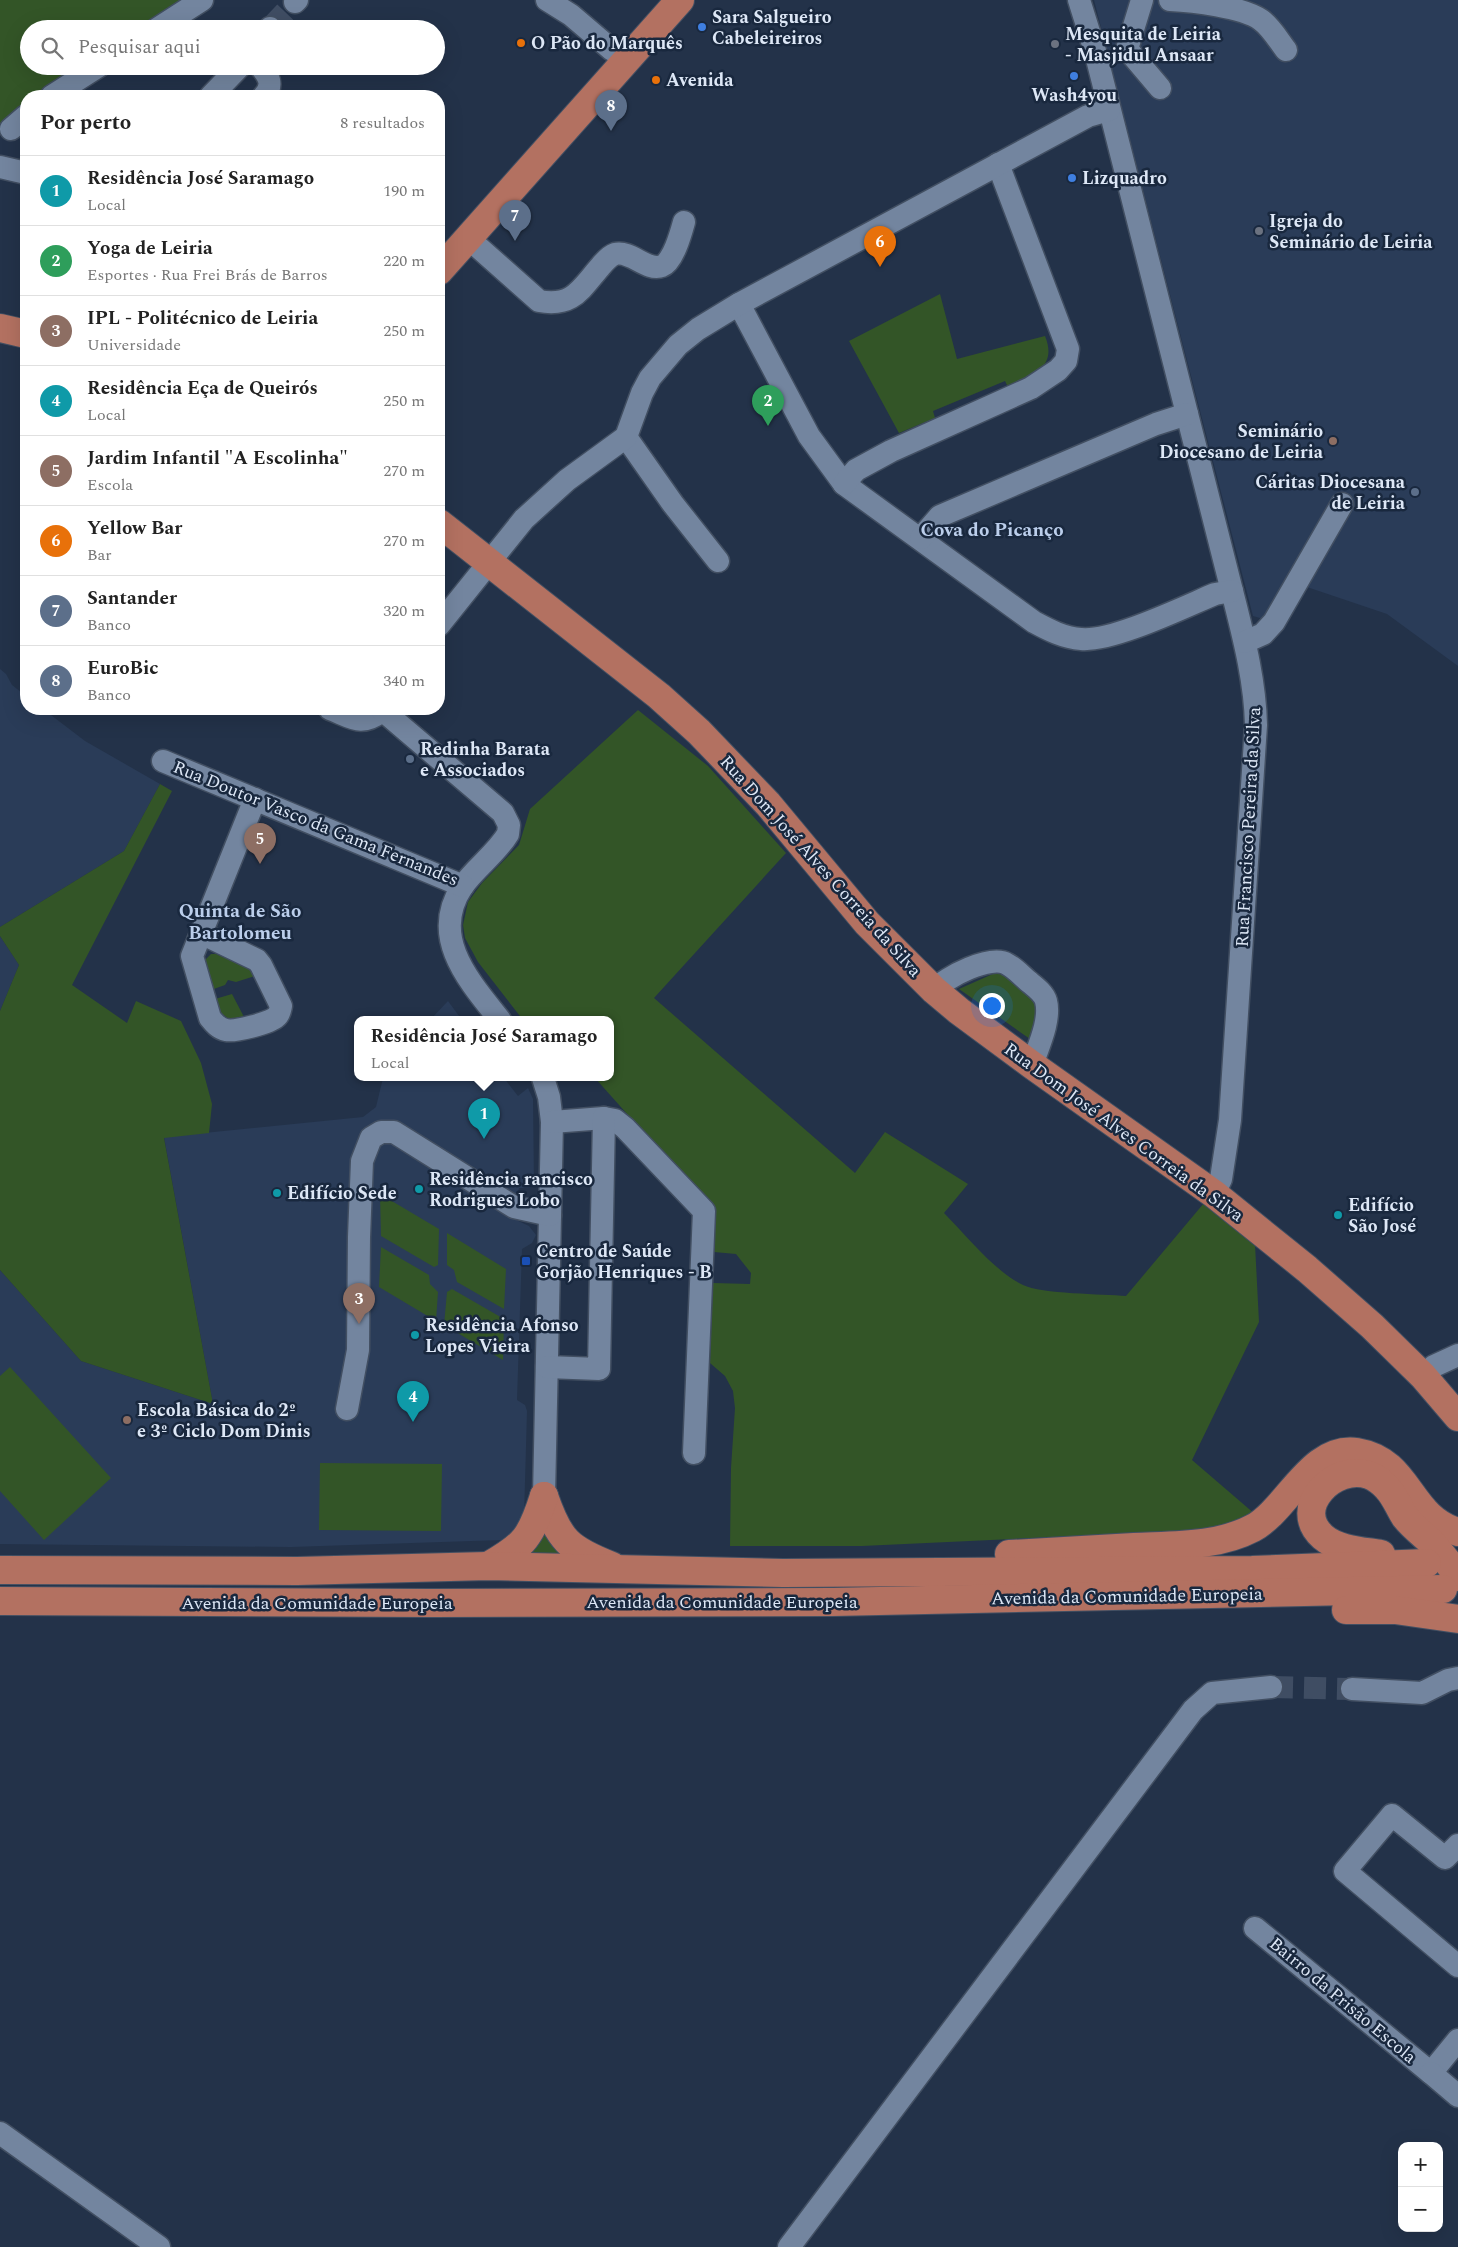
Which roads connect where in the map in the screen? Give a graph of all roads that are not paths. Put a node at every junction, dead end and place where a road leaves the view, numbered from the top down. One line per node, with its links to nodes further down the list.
1 (202, 0): 9 (street)
2 (547, 0): 8 (street)
3 (656, 0): 10 (main road)
4 (680, 0): 24 (main road)
5 (1079, 0): 19 (street, Rua Francisco Pereira da Silva)
6 (1142, 0): 15 (street)
7 (1170, 0): 11 (street)
8 (567, 7): 10 (street)
9 (172, 20)
10 (612, 50): 25 (main road)
11 (1286, 50)
12 (85, 75): 16 (street)
13 (231, 75): 17 (street)
14 (267, 75): 18 (street)
15 (1160, 88)
16 (61, 90)
17 (217, 90)
18 (269, 90)
19 (1109, 110): 20 (street); 30 (street, Rua Francisco Pereira da Silva)
20 (998, 164): 27 (street); 32 (street)
21 (0, 167): 22 (street)
22 (20, 172)
23 (684, 222): 24 (street)
24 (468, 238): 26 (main road)
25 (445, 240)
26 (445, 264)
27 (739, 304): 31 (street); 32 (street)
28 (0, 328): 29 (main road)
29 (20, 333)
30 (1186, 414): 35 (street); 38 (street, Rua Francisco Pereira da Silva)
31 (626, 437): 36 (street); 37 (street)
32 (844, 484): 35 (street)
33 (1342, 504): 40 (street)
34 (445, 528): 37 (main road, Rua Dom José Alves Correia da Silva)
35 (921, 538): 38 (street)
36 (718, 561)
37 (488, 563): 39 (street); 48 (main road, Rua Dom José Alves Correia da Silva)
38 (1232, 590): 40 (street, Rua Francisco Pereira da Silva)
39 (445, 617)
40 (1244, 642): 54 (street, Rua Francisco Pereira da Silva)
41 (347, 715): 42 (street, Rua Doutor Vasco da Gama Fernandes)
42 (376, 715)
43 (388, 715): 46 (street, Rua Doutor Vasco da Gama Fernandes)
44 (164, 761): 45 (street, Rua Doutor Vasco da Gama Fernandes)
45 (255, 799): 46 (street, Rua Doutor Vasco da Gama Fernandes); 47 (street)
46 (463, 886): 49 (street)
47 (201, 933): 47 (street)
48 (934, 990): 50 (main road, Rua Dom José Alves Correia da Silva); 50 (street)
49 (497, 1016)
50 (1032, 1065): 54 (main road, Rua Dom José Alves Correia da Silva)
51 (544, 1081): 53 (street)
52 (604, 1118): 53 (street); 57 (street); 61 (street)
53 (552, 1122): 55 (street)
54 (1214, 1194): 58 (main road, Rua Dom José Alves Correia da Silva)
55 (550, 1215): 57 (street); 59 (street)
56 (1458, 1355): 58 (street)
57 (546, 1367): 62 (street)
58 (1423, 1376): 60 (main road, Rua Dom José Alves Correia da Silva)
59 (347, 1409)
60 (1458, 1417)
61 (694, 1453)
62 (544, 1496): 64 (main road); 66 (main road)
63 (1458, 1532): 67 (main road)
64 (488, 1566): 65 (main road, Avenida da Comunidade Europeia); 66 (main road, Avenida da Comunidade Europeia)
65 (0, 1570)
66 (625, 1571): 67 (main road, Avenida da Comunidade Europeia)
67 (913, 1572): 68 (main road, Avenida da Comunidade Europeia)
68 (1451, 1583): 70 (main road, Avenida da Comunidade Europeia)
69 (0, 1601): 70 (main road, Avenida da Comunidade Europeia)
70 (833, 1602): 71 (main road)
71 (1458, 1620)
72 (1458, 1678): 74 (street)
73 (1271, 1687): 83 (street)
74 (1352, 1689)
75 (1458, 1845): 77 (street)
76 (1255, 1928): 79 (street, Bairro da Prisão Escola)
77 (1458, 1966)
78 (1458, 2040): 79 (street, Bairro da Prisão Escola)
79 (1431, 2073): 80 (street, Bairro da Prisão Escola)
80 (1458, 2096)
81 (0, 2133): 82 (street)
82 (159, 2247)
83 (789, 2247)

